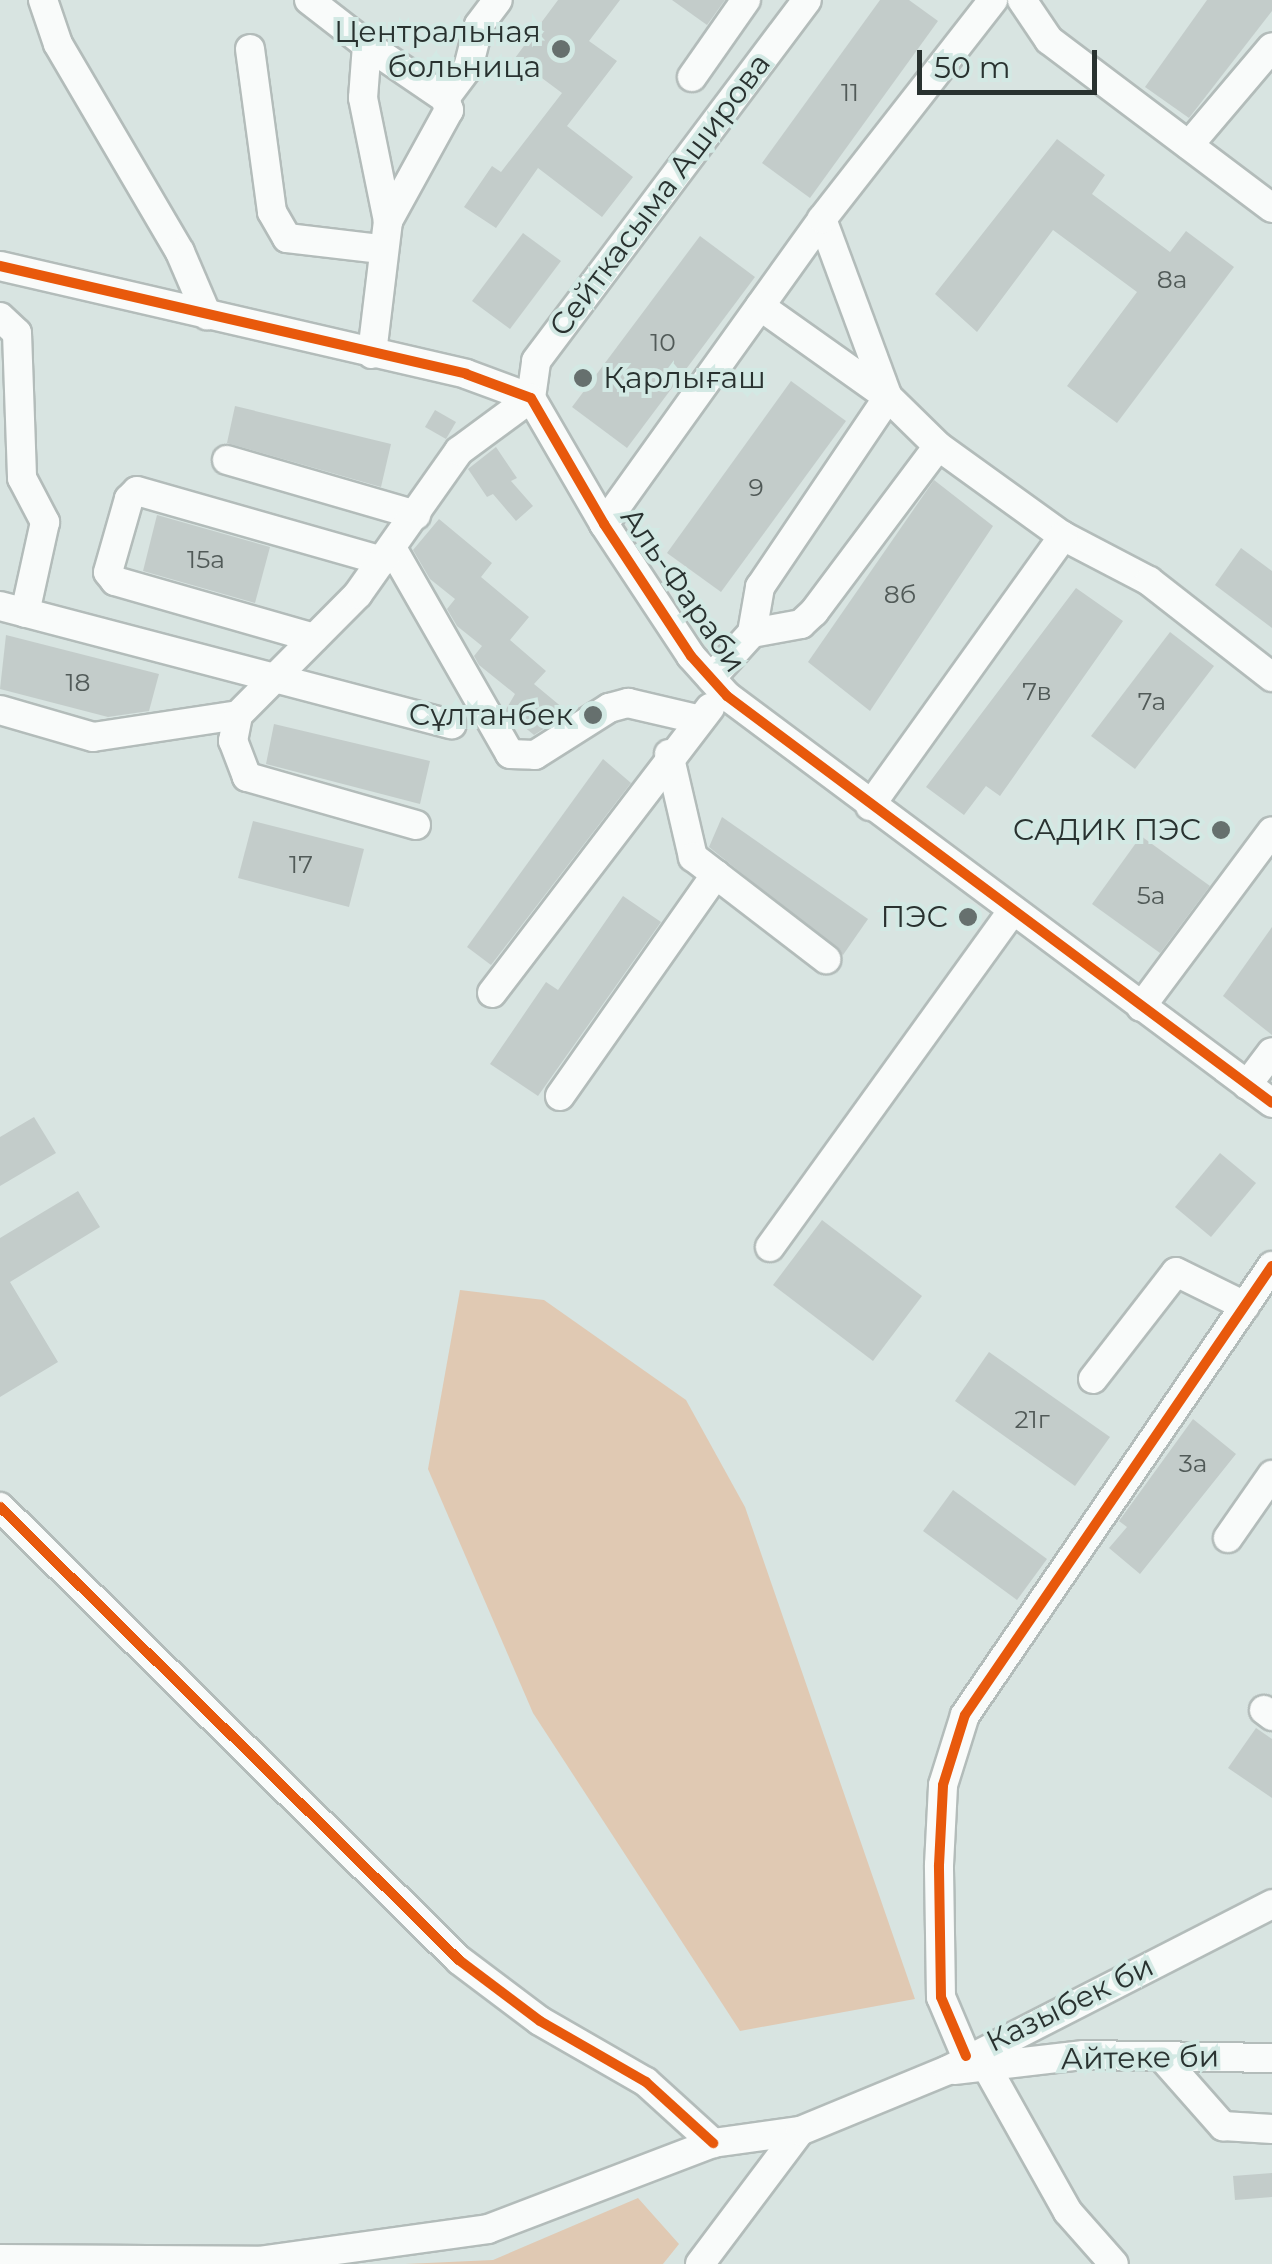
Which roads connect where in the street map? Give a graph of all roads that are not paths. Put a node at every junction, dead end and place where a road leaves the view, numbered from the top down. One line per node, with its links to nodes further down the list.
1 (43, 0): 20 (street)
2 (308, 0): 8 (street)
3 (498, 0): 12 (street)
4 (746, 0): 11 (street)
5 (993, 0): 15 (street)
6 (1022, 0): 13 (street)
7 (803, 1): 24 (street, Сейткасыма Аширова)
8 (367, 45): 12 (street); 16 (street)
9 (1272, 47): 13 (street)
10 (250, 49): 17 (street)
11 (692, 77)
12 (444, 98): 16 (street)
13 (1189, 145): 14 (street)
14 (1272, 208)
15 (822, 219): 19 (street); 23 (street)
16 (388, 221): 17 (street)
17 (381, 249): 22 (street)
18 (0, 269): 20 (street)
19 (760, 306): 23 (street); 28 (street)
20 (207, 315): 22 (street)
21 (0, 318): 31 (street)
22 (372, 354): 24 (street)
23 (888, 397): 25 (street); 32 (street)
24 (531, 398): 27 (street); 28 (street, Аль-Фараби)
25 (938, 446): 29 (street); 32 (street)
26 (227, 460): 27 (street)
27 (416, 515): 30 (street)
28 (604, 524): 36 (street, Аль-Фараби)
29 (1063, 536): 35 (street); 42 (street)
30 (388, 554): 33 (street); 33 (street); 39 (street)
31 (13, 610): 34 (street)
32 (752, 633): 36 (street)
33 (314, 638): 34 (street)
34 (272, 677): 38 (street); 40 (street)
35 (1272, 677)
36 (719, 687): 39 (street); 42 (street, Аль-Фараби)
37 (0, 710): 38 (street)
38 (238, 715): 43 (street)
39 (696, 718): 41 (street)
40 (452, 724)
41 (669, 754): 45 (street); 48 (street)
42 (870, 806): 46 (street, Аль-Фараби)
43 (416, 825)
44 (1272, 831): 49 (street)
45 (716, 874): 47 (street); 52 (street)
46 (1013, 910): 49 (street, Аль-Фараби); 54 (street)
47 (826, 958)
48 (492, 993)
49 (1141, 1006): 51 (street, Аль-Фараби)
50 (1272, 1052): 51 (street)
51 (1247, 1086): 53 (street, Аль-Фараби)
52 (560, 1096)
53 (1272, 1103)
54 (770, 1247)
55 (1272, 1266): 56 (street)
56 (1245, 1306): 57 (street); 64 (street)
57 (1093, 1379)
58 (1272, 1475): 60 (street)
59 (0, 1507): 67 (street)
60 (1228, 1538)
61 (1272, 1904): 64 (street, Казыбек би)
62 (1162, 2056): 63 (street, Айтеке би); 64 (street, Айтеке би); 65 (street)
63 (1272, 2058)
64 (967, 2064): 66 (street, Казыбек би); 70 (street)
65 (1272, 2130)
66 (800, 2131): 67 (street, Казыбек би); 69 (street)
67 (713, 2143): 68 (street, Казыбек би)
68 (0, 2259)
69 (700, 2264)
70 (1114, 2264)

